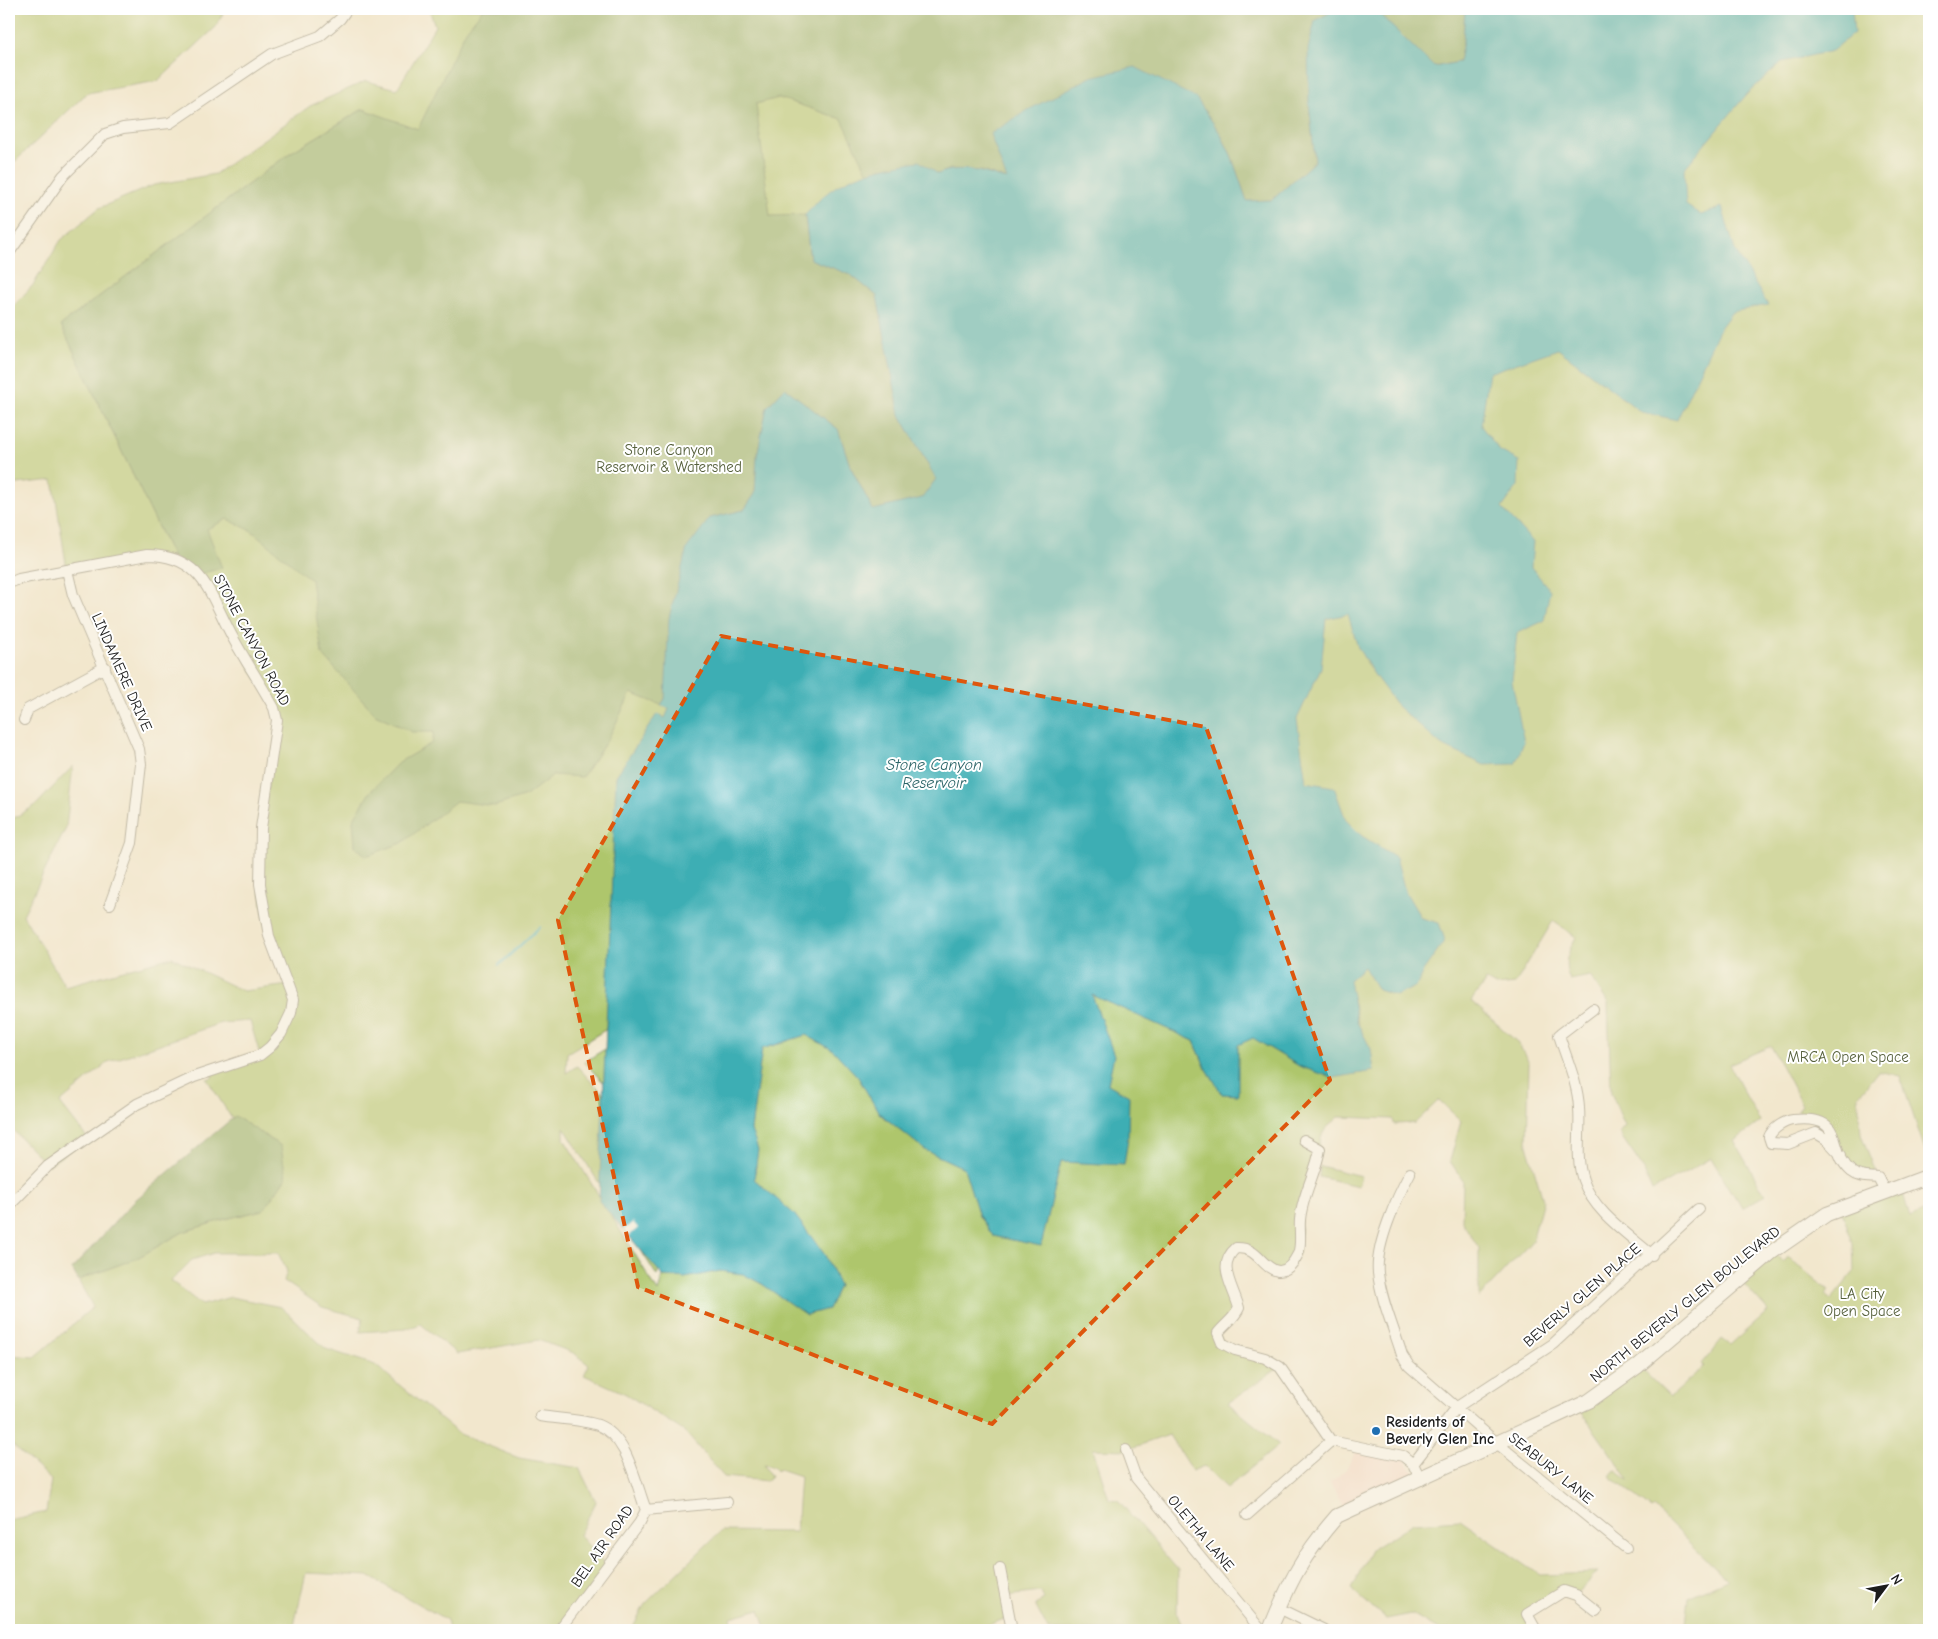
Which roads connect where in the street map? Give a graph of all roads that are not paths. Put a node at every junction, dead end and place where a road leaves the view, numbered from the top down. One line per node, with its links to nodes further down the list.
1 (347, 9): 2 (street)
2 (9, 253)
3 (67, 570): 4 (street, STONE CANYON ROAD); 5 (street, LINDAMERE DRIVE); 14 (street, STONE CANYON ROAD)
4 (9, 584)
5 (105, 668): 6 (street); 7 (street, LINDAMERE DRIVE)
6 (24, 720)
7 (110, 904)
8 (1593, 1009): 16 (street)
9 (1304, 1140): 19 (street)
10 (1841, 1155): 10 (street); 13 (street)
11 (1410, 1173): 17 (street, SEABURY LANE)
12 (1929, 1176): 13 (main road, NORTH BEVERLY GLEN BOULEVARD)
13 (1885, 1192): 20 (main road, NORTH BEVERLY GLEN BOULEVARD)
14 (9, 1206)
15 (1699, 1209): 16 (street, BEVERLY GLEN PLACE)
16 (1652, 1255): 17 (street, BEVERLY GLEN PLACE)
17 (1457, 1407): 20 (street, SEABURY LANE); 22 (street, BEVERLY GLEN PLACE)
18 (540, 1416): 25 (street, BEL AIR ROAD)
19 (1331, 1441): 22 (street); 26 (street)
20 (1498, 1444): 23 (main road, NORTH BEVERLY GLEN BOULEVARD); 27 (street, SEABURY LANE)
21 (1126, 1450): 33 (street, OLETHA LANE)
22 (1413, 1464): 23 (street)
23 (1420, 1480): 29 (main road, NORTH BEVERLY GLEN BOULEVARD)
24 (727, 1502): 25 (street)
25 (646, 1510): 31 (street, BEL AIR ROAD)
26 (1247, 1515)
27 (1626, 1548)
28 (1000, 1569): 32 (street)
29 (1279, 1608): 34 (main road, NORTH BEVERLY GLEN BOULEVARD); 35 (street)
30 (1596, 1611): 36 (street)
31 (559, 1630)
32 (1012, 1630)
33 (1261, 1630)
34 (1270, 1630)
35 (1324, 1630)
36 (1536, 1630)

